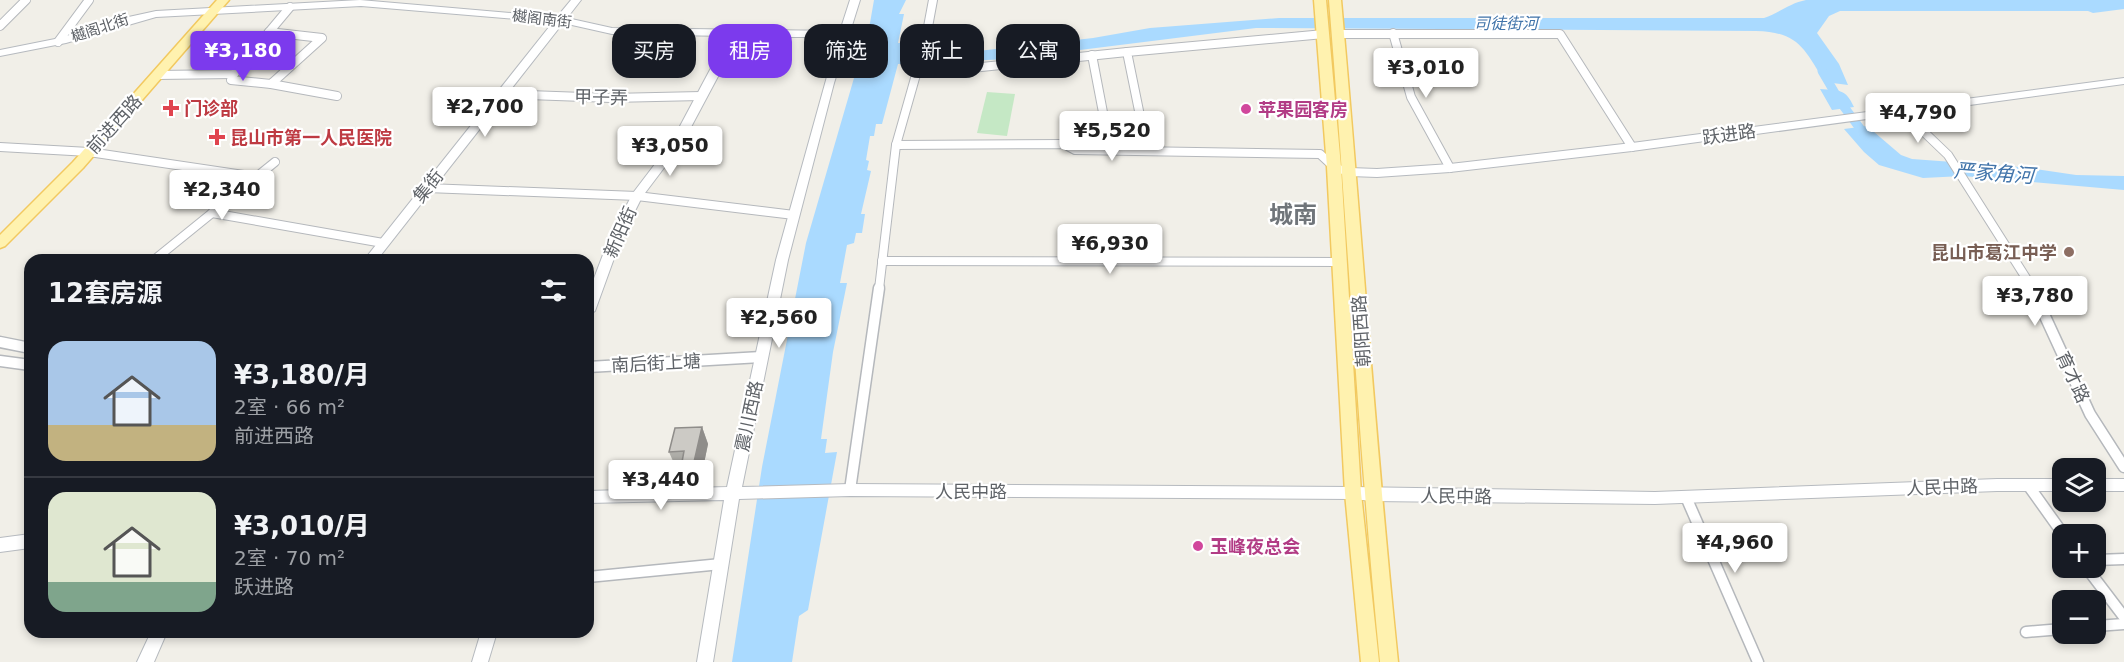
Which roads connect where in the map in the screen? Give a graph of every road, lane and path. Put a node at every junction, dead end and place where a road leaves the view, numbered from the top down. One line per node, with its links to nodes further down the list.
1 (26, 0): 14 (street)
2 (88, 0): 19 (street)
3 (224, 0): 11 (main road, 前进西路)
4 (576, 0): 12 (street, 集街)
5 (855, 0): 13 (street, 震川西路)
6 (933, 0): 34 (street)
7 (1320, 0): 15 (main road, 朝阳西路)
8 (1335, 0): 15 (main road, 朝阳西路)
9 (363, 2): 10 (street, 樾阁南街); 12 (street, 樾阁南街)
10 (290, 7): 11 (street, 樾阁南街); 16 (street)
11 (209, 8): 19 (street, 樾阁北街); 25 (main road, 前进西路); 39 (main road, 前进西路)
12 (561, 20): 17 (street, 樾阁南街); 30 (street, 集街)
13 (849, 24)
14 (0, 26)
15 (1330, 29): 18 (street); 20 (street); 41 (main road, 朝阳西路); 43 (main road, 朝阳西路)
16 (268, 32): 24 (street); 29 (street)
17 (708, 33)
18 (1393, 33): 36 (street); 42 (street)
19 (58, 42): 21 (street, 樾阁北街)
20 (1127, 51): 22 (street); 38 (street)
21 (0, 53)
22 (1092, 55): 23 (street); 37 (street)
23 (984, 67)
24 (234, 74): 25 (street); 29 (street)
25 (157, 75): 39 (main road, 前进西路)
26 (710, 78): 32 (street, 新阳街)
27 (831, 78): 48 (street, 震川西路)
28 (2124, 81): 33 (street, 跃进路)
29 (271, 84): 31 (street)
30 (501, 94): 32 (street, 甲子弄); 45 (street, 集街)
31 (337, 96)
32 (700, 96): 46 (street, 新阳街)
33 (1902, 111): 36 (street, 跃进路); 63 (street, 育才路)
34 (896, 145): 37 (street); 54 (street)
35 (0, 147): 39 (street)
36 (1632, 147): 42 (street, 跃进路)
37 (1110, 149): 38 (street)
38 (1147, 150): 41 (street)
39 (83, 151): 44 (street); 49 (main road, 前进西路); 50 (main road, 前进西路)
40 (275, 162): 44 (street)
41 (1334, 167): 43 (street, 跃进路); 55 (main road, 朝阳西路)
42 (1450, 168): 43 (street, 跃进路)
43 (1350, 172): 71 (main road, 朝阳西路)
44 (257, 177): 47 (street)
45 (427, 188): 46 (street); 51 (street, 集街)
46 (637, 196): 48 (street); 56 (street, 新阳街)
47 (212, 213): 51 (street); 52 (street)
48 (794, 215): 59 (street, 震川西路)
49 (0, 229)
50 (0, 243)
51 (383, 243): 53 (street, 集街)
52 (161, 254)
53 (375, 254)
54 (882, 261): 55 (street); 68 (street)
55 (1339, 262): 70 (main road, 朝阳西路)
56 (594, 295)
57 (0, 342): 58 (street)
58 (24, 347)
59 (760, 357): 62 (street, 南后街上塘); 69 (street, 震川西路)
60 (0, 360): 61 (street)
61 (24, 364)
62 (594, 367)
63 (2124, 467)
64 (2028, 485): 65 (street, 人民中路); 73 (street, 人民中路); 74 (street)
65 (2052, 485)
66 (2106, 485): 67 (street)
67 (2124, 485)
68 (850, 490): 69 (street, 人民中路); 70 (street, 人民中路)
69 (733, 492): 72 (street, 人民中路); 79 (street, 震川西路)
70 (1353, 493): 71 (street, 人民中路); 92 (main road, 朝阳西路)
71 (1372, 495): 73 (street, 人民中路); 93 (main road, 朝阳西路)
72 (594, 497)
73 (1686, 497): 94 (street)
74 (2056, 524)
75 (24, 542): 76 (street)
76 (2, 546)
77 (2124, 559): 78 (street)
78 (2106, 560)
79 (721, 564): 80 (street); 91 (street, 震川西路)
80 (594, 575)
81 (2094, 578): 82 (street)
82 (2124, 617)
83 (2124, 624): 84 (street)
84 (2106, 625)
85 (2052, 630): 86 (street)
86 (2026, 632)
87 (156, 638): 89 (street)
88 (487, 638): 90 (street)
89 (145, 662)
90 (480, 662)
91 (705, 662)
92 (1370, 662)
93 (1389, 662)
94 (1758, 662)

